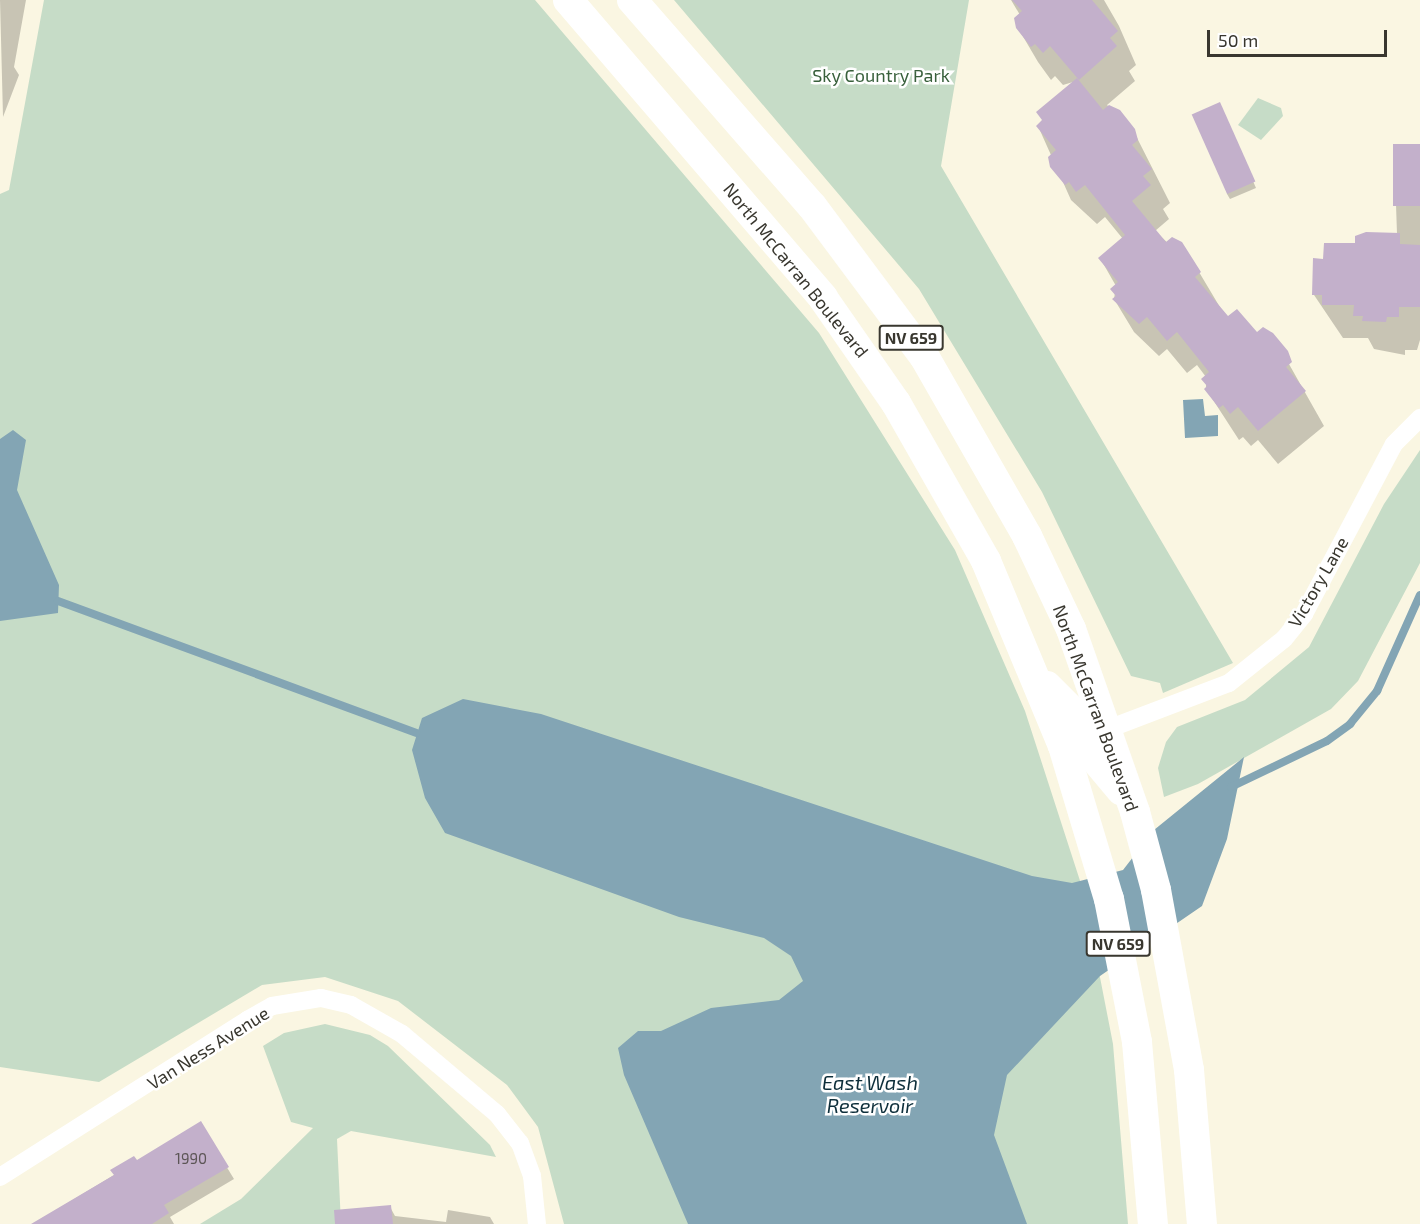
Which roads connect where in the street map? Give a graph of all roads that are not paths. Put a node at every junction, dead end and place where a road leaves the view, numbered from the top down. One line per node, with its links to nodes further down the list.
1 (568, 0): 4 (main road, North McCarran Boulevard / NV 659)
2 (632, 0): 5 (main road, North McCarran Boulevard / NV 659)
3 (1420, 418): 5 (street, Victory Lane)
4 (1036, 674): 5 (main road); 6 (main road, North McCarran Boulevard / NV 659)
5 (1108, 729): 7 (main road, North McCarran Boulevard / NV 659)
6 (1063, 746): 7 (main road); 10 (main road, North McCarran Boulevard / NV 659)
7 (1136, 812): 11 (main road, North McCarran Boulevard / NV 659)
8 (0, 1177): 9 (street, Van Ness Avenue)
9 (537, 1224)
10 (1153, 1224)
11 (1202, 1224)

